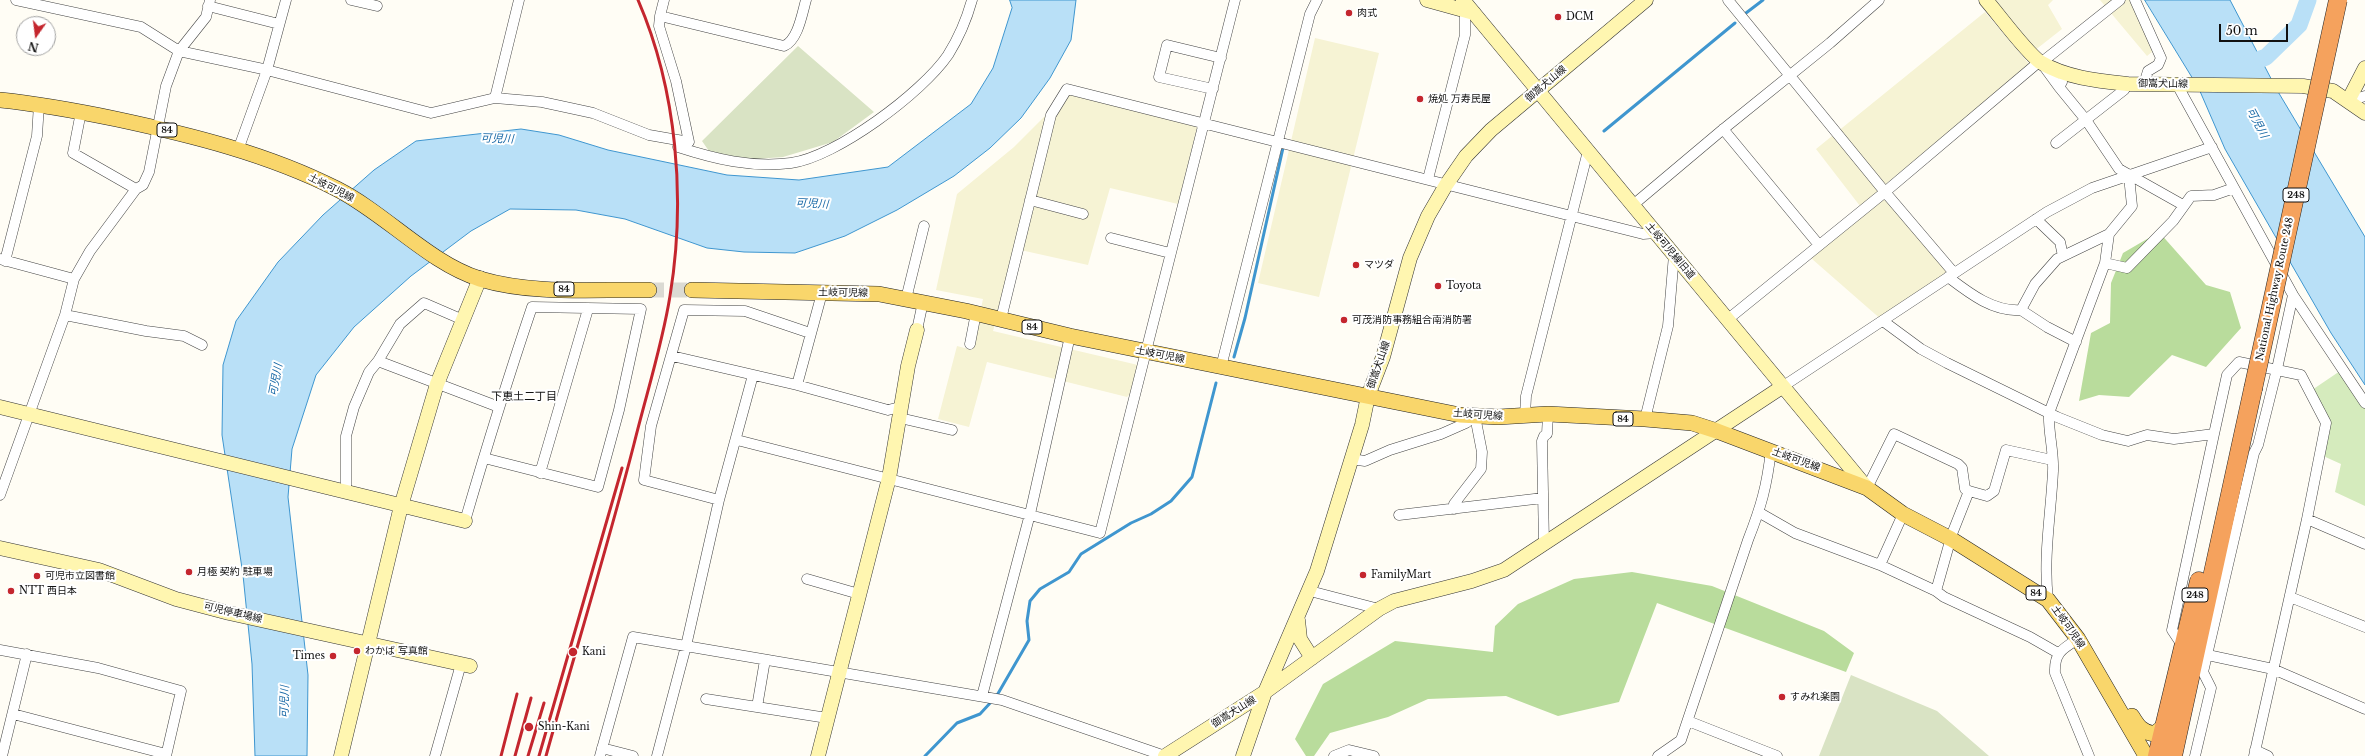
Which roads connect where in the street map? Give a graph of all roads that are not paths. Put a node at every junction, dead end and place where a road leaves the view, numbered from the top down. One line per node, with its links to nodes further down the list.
1 (16, 0): 23 (street)
2 (286, 0): 22 (street)
3 (351, 0): 19 (street)
4 (519, 0): 37 (street)
5 (664, 0): 21 (street)
6 (806, 0): 21 (street)
7 (972, 0): 49 (street)
8 (1235, 0): 24 (street)
9 (1317, 0): 47 (street)
10 (1427, 0): 20 (street)
11 (1646, 0): 35 (street, 御嵩犬山線)
12 (1728, 0): 29 (street)
13 (1879, 0): 29 (street)
14 (1986, 0): 25 (street, 御嵩犬山線)
15 (2120, 0): 25 (street)
16 (2135, 0): 31 (street)
17 (2338, 0): 160 (highway, National Highway Route 248 / 248, bridge)
18 (209, 3): 22 (street); 23 (street)
19 (377, 6)
20 (1467, 8): 35 (street, 土岐可児線旧道); 54 (street)
21 (660, 16): 37 (street)
22 (279, 24): 27 (street)
23 (179, 51): 27 (street); 45 (street)
24 (1221, 58): 34 (street); 34 (street)
25 (2041, 62): 28 (street, 御嵩犬山線); 33 (street); 58 (street)
26 (2365, 68): 39 (street)
27 (267, 70): 37 (street); 51 (street)
28 (2067, 73): 30 (street, 御嵩犬山線); 33 (street)
29 (1790, 75): 46 (street); 58 (street)
30 (2128, 84): 31 (street, 御嵩犬山線); 43 (street)
31 (2144, 84): 32 (street, 御嵩犬山線)
32 (2180, 85): 39 (street, 御嵩犬山線); 50 (street)
33 (2059, 87): 43 (street)
34 (1213, 90): 44 (street)
35 (1538, 90): 52 (street, 土岐可児線旧道); 55 (street, 御嵩犬山線)
36 (2365, 96): 39 (street)
37 (495, 98)
38 (0, 100): 40 (main road, 土岐可児線 / 84)
39 (2348, 101): 42 (street, 御嵩犬山線)
40 (39, 104): 41 (main road, 土岐可児線 / 84); 73 (street)
41 (81, 112): 45 (main road, 土岐可児線 / 84); 57 (street)
42 (2365, 113)
43 (2086, 120): 48 (street); 53 (street)
44 (1205, 123): 47 (street); 59 (street); 70 (street)
45 (157, 128): 51 (main road, 土岐可児線 / 84); 57 (street)
46 (1723, 129): 60 (street); 69 (street)
47 (1278, 141): 54 (street); 101 (street)
48 (2056, 143)
49 (678, 147)
50 (2212, 147): 53 (street); 56 (street)
51 (238, 150): 76 (main road, 土岐可児線 / 84)
52 (1588, 151): 60 (street, 土岐可児線旧道); 63 (street)
53 (2129, 176): 61 (street); 64 (street); 67 (street)
54 (1428, 179): 55 (street)
55 (1446, 184): 63 (street); 107 (street, 御嵩犬山線)
56 (2234, 188): 61 (street); 81 (street)
57 (136, 189): 77 (street)
58 (1885, 192): 69 (street); 75 (street)
59 (1030, 200): 62 (street); 89 (street)
60 (1633, 205): 66 (street, 土岐可児線旧道)
61 (2182, 205): 74 (street)
62 (1083, 214)
63 (1572, 216): 66 (street); 116 (street)
64 (2036, 219): 72 (street); 75 (street)
65 (924, 226): 82 (street)
66 (1656, 233): 71 (street, 土岐可児線旧道)
67 (2109, 234): 72 (street); 74 (street)
68 (1111, 238): 70 (street)
69 (1819, 245): 90 (street)
70 (1170, 253): 98 (street)
71 (1674, 255): 90 (street, 土岐可児線旧道); 117 (street)
72 (2063, 256): 85 (street)
73 (3, 260): 77 (street)
74 (2105, 263): 95 (street)
75 (1951, 275): 85 (street); 91 (street)
76 (480, 278): 78 (main road, 土岐可児線 / 84); 88 (street)
77 (74, 279): 87 (street)
78 (648, 290)
79 (692, 290): 80 (main road, 土岐可児線 / 84)
80 (822, 293): 82 (main road, 土岐可児線 / 84); 93 (street)
81 (2292, 295): 102 (street); 108 (street)
82 (906, 299): 83 (main road, 土岐可児線 / 84)
83 (923, 302): 86 (main road, 土岐可児線 / 84); 92 (street)
84 (588, 309): 109 (street); 126 (street); 126 (street)
85 (2021, 310): 95 (street)
86 (976, 313): 89 (main road, 土岐可児線 / 84); 96 (street)
87 (65, 315): 97 (street); 114 (street)
88 (461, 319): 100 (street); 104 (street)
89 (1001, 319): 94 (main road, 土岐可児線 / 84)
90 (1727, 320): 106 (street, 土岐可児線旧道)
91 (1883, 321): 106 (street); 112 (street)
92 (917, 330): 111 (street)
93 (810, 333): 99 (street); 105 (street)
94 (1070, 336): 98 (main road, 土岐可児線 / 84); 137 (street)
95 (2076, 342): 112 (street)
96 (970, 344)
97 (202, 345)
98 (1147, 352): 101 (main road, 土岐可児線 / 84); 137 (street)
99 (672, 356): 103 (street); 133 (street)
100 (378, 361): 104 (street); 130 (street)
101 (1221, 367): 107 (main road, 土岐可児線 / 84)
102 (2277, 369): 120 (street); 140 (street); 160 (street)
103 (753, 375): 105 (street); 121 (street)
104 (437, 384): 109 (street); 134 (street)
105 (797, 385): 111 (street)
106 (1782, 387): 119 (street); 128 (street, 土岐可児線旧道)
107 (1368, 396): 115 (main road, 土岐可児線 / 84); 124 (street, 御嵩犬山線)
108 (2365, 403)
109 (499, 407): 123 (street)
110 (0, 408): 114 (street)
111 (900, 412): 118 (street); 127 (street)
112 (2048, 412): 120 (street); 125 (street)
113 (1548, 414): 116 (main road, 土岐可児線 / 84); 117 (main road, 土岐可児線 / 84); 132 (street)
114 (29, 416): 130 (street); 131 (street)
115 (1475, 416): 116 (main road, 土岐可児線 / 84); 124 (street); 135 (street)
116 (1525, 416)
117 (1645, 419): 119 (main road, 土岐可児線 / 84)
118 (952, 430)
119 (1718, 431): 122 (main road, 土岐可児線 / 84); 143 (street)
120 (2214, 434): 160 (street)
121 (737, 440): 127 (street); 133 (street)
122 (1771, 450): 128 (main road, 土岐可児線 / 84); 136 (street)
123 (484, 458): 126 (street); 141 (street)
124 (1351, 459): 148 (street, 御嵩犬山線)
125 (2052, 460): 129 (street); 152 (street)
126 (540, 473)
127 (889, 478): 137 (street); 150 (street)
128 (1867, 488): 129 (street); 138 (main road, 土岐可児線 / 84)
129 (1969, 491): 142 (street)
130 (346, 493): 134 (street)
131 (0, 495)
132 (1543, 498): 135 (street); 143 (street)
133 (719, 500): 158 (street)
134 (401, 506): 141 (street); 157 (street)
135 (1454, 510): 139 (street)
136 (1760, 513): 146 (street); 176 (street)
137 (1030, 514): 170 (street)
138 (1903, 514): 142 (main road, 土岐可児線 / 84); 146 (street)
139 (1399, 515)
140 (2307, 519): 144 (street); 151 (street)
141 (465, 521)
142 (1951, 538): 149 (street); 152 (main road, 土岐可児線 / 84)
143 (1544, 544): 153 (street)
144 (2365, 544)
145 (0, 548): 157 (street, 可児停車場線)
146 (1880, 565): 149 (street)
147 (808, 579): 150 (street)
148 (1310, 591): 153 (street); 154 (street, 御嵩犬山線)
149 (1936, 591): 161 (street)
150 (859, 594): 167 (street)
151 (2290, 597): 155 (street); 166 (street)
152 (2048, 600): 156 (main road, 土岐可児線 / 84)
153 (1379, 609): 163 (street)
154 (1298, 618): 163 (street); 169 (street, 御嵩犬山線)
155 (2365, 627)
156 (2078, 639): 161 (street); 168 (main road, 土岐可児線 / 84)
157 (368, 644): 165 (street, 可児停車場線); 182 (street)
158 (686, 646): 164 (street); 178 (street); 185 (street)
159 (0, 650): 162 (street)
160 (2195, 651): 166 (street); 177 (highway, National Highway Route 248 / 248); 196 (highway, National Highway Route 248 / 248); 197 (street)
161 (2058, 653): 193 (street)
162 (27, 654): 174 (street); 180 (street)
163 (1312, 658): 169 (street)
164 (765, 660): 167 (street); 172 (street)
165 (466, 665): 183 (street)
166 (2273, 669): 173 (street); 179 (street)
167 (839, 672): 170 (street); 175 (street)
168 (2106, 686): 177 (main road); 194 (main road, 土岐可児線 / 84)
169 (1265, 692): 187 (street, 御嵩犬山線); 188 (street)
170 (982, 696): 187 (street)
171 (706, 699): 172 (street)
172 (757, 707): 175 (street)
173 (2365, 709)
174 (13, 714): 180 (street); 181 (street)
175 (827, 718): 186 (street)
176 (1688, 721): 191 (street); 192 (street)
177 (2163, 727): 195 (highway, National Highway Route 248 / 248)
178 (601, 752): 184 (street)
179 (2255, 753): 198 (street)
180 (166, 755)
181 (2, 756)
182 (341, 756)
183 (436, 756)
184 (633, 756)
185 (657, 756)
186 (818, 756)
187 (1165, 756)
188 (1243, 756)
189 (1334, 756): 190 (street)
190 (1374, 756)
191 (1658, 756)
192 (1777, 756)
193 (2089, 756)
194 (2146, 756)
195 (2157, 756)
196 (2173, 756)
197 (2195, 756)
198 (2268, 756)

